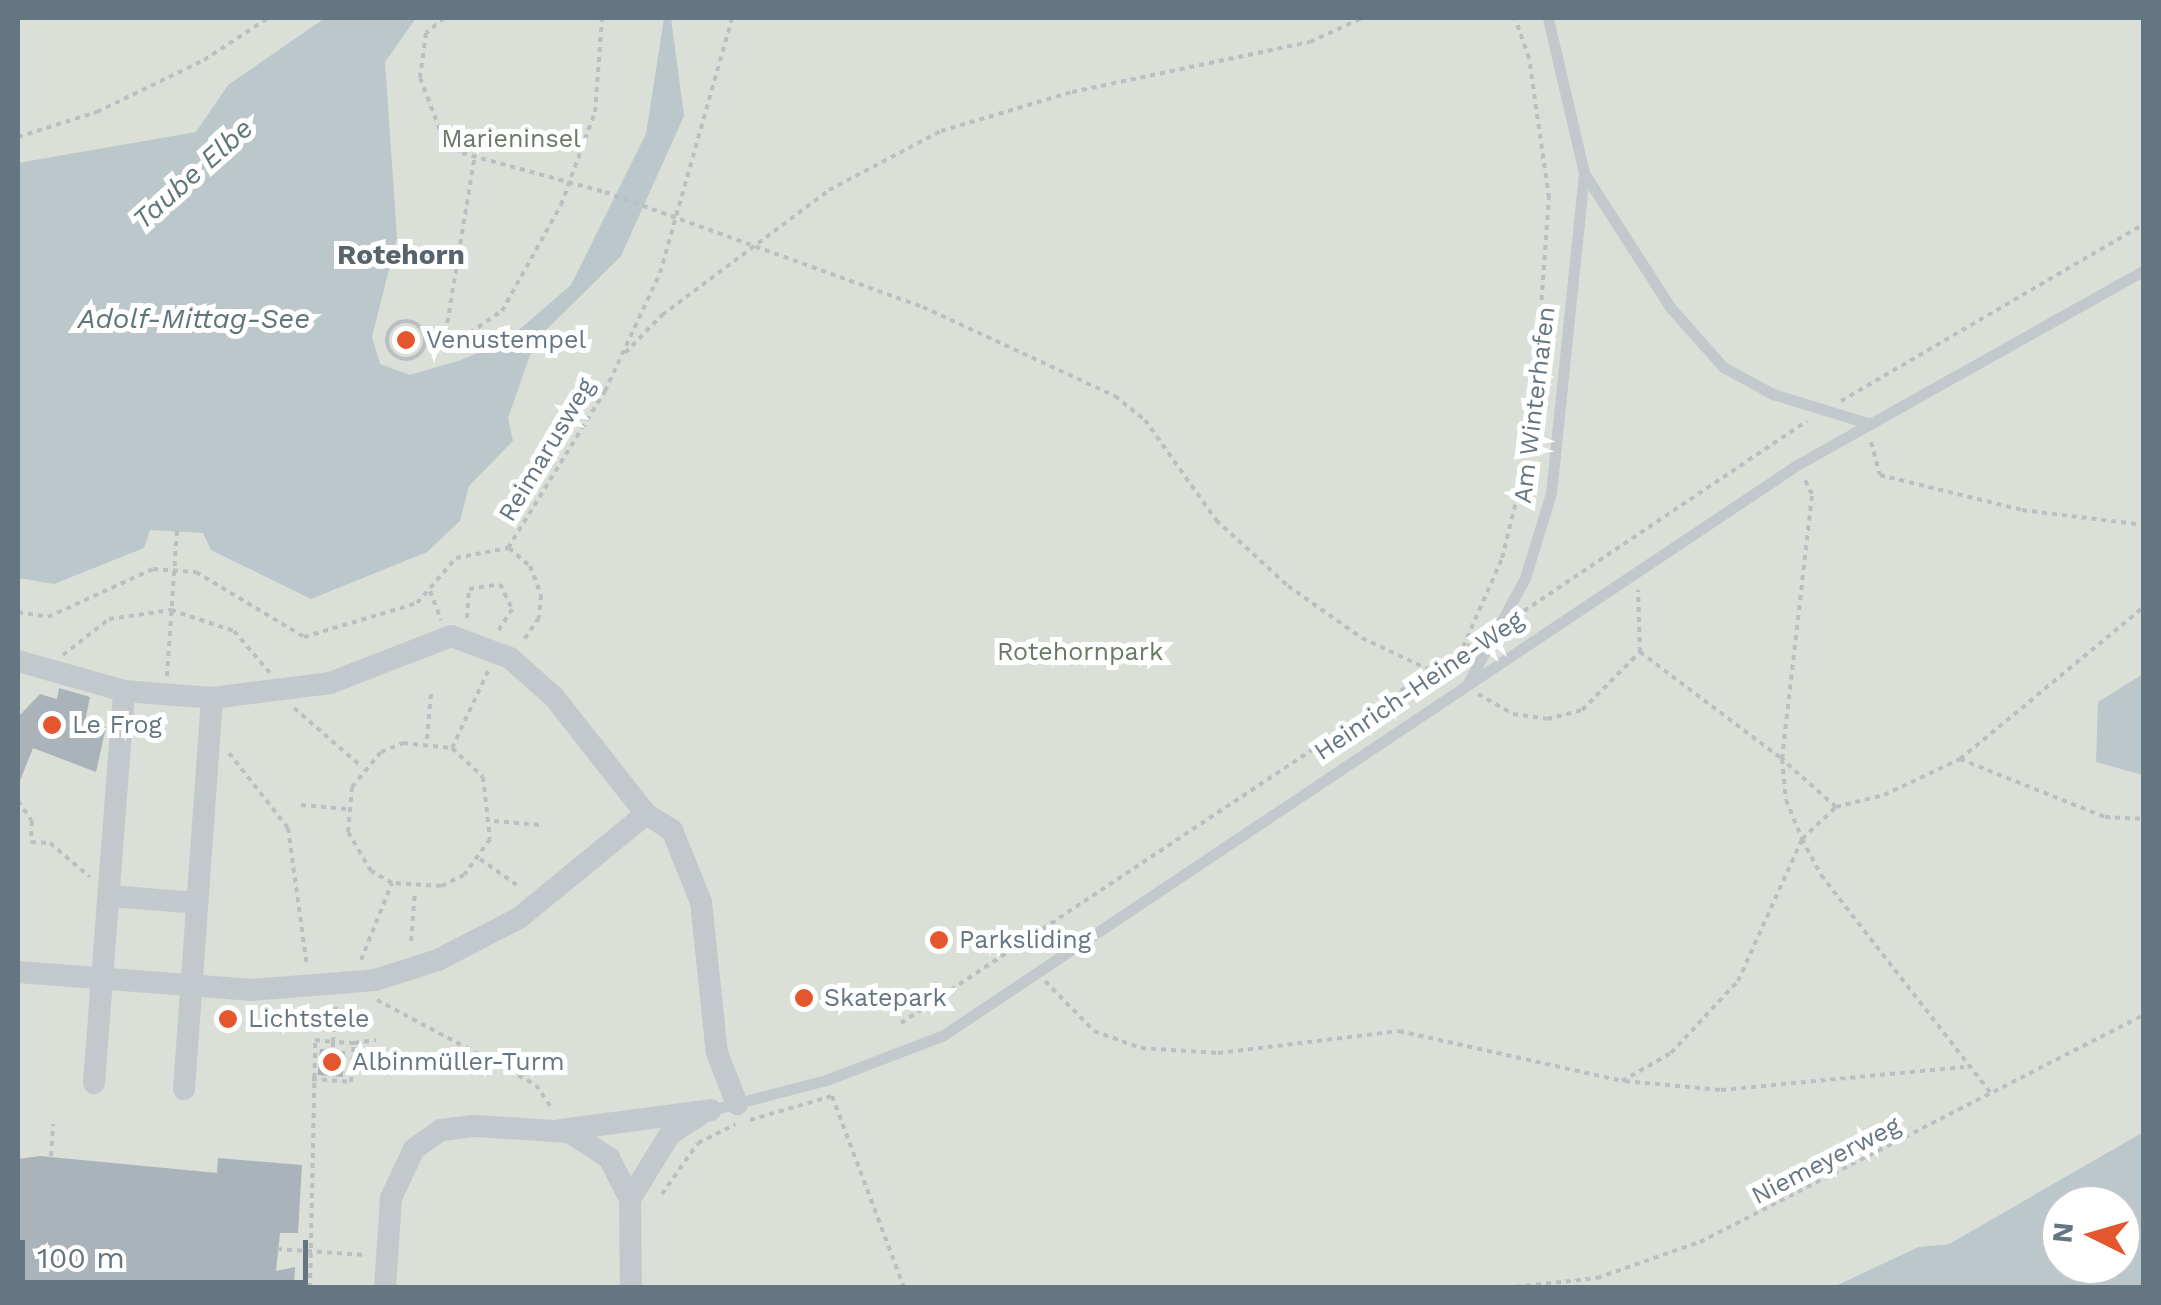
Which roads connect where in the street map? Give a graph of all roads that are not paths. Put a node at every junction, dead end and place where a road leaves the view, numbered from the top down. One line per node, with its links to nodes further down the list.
1 (1548, 18): 2 (lane, Am Winterhafen)
2 (1584, 172): 4 (lane, Am Winterhafen); 6 (lane, Am Winterhafen)
3 (2144, 270): 4 (lane, Heinrich-Heine-Weg)
4 (1867, 423): 6 (lane, Heinrich-Heine-Weg)
5 (18, 662): 7 (street)
6 (1466, 687): 17 (lane, Heinrich-Heine-Weg)
7 (124, 691): 8 (street); 10 (street)
8 (212, 698): 9 (street); 11 (street)
9 (646, 814): 14 (street); 17 (street)
10 (109, 887): 11 (street); 13 (street)
11 (197, 902): 14 (street)
12 (18, 972): 13 (street)
13 (102, 980): 14 (street); 15 (street)
14 (191, 986): 16 (street)
15 (94, 1083)
16 (184, 1089)
17 (737, 1104): 18 (lane, Heinrich-Heine-Weg)
18 (711, 1110): 19 (street, Heinrich-Heine-Weg); 20 (street, Heinrich-Heine-Weg)
19 (557, 1130): 20 (street); 21 (street)
20 (630, 1198): 22 (street)
21 (384, 1288)
22 (631, 1288)

